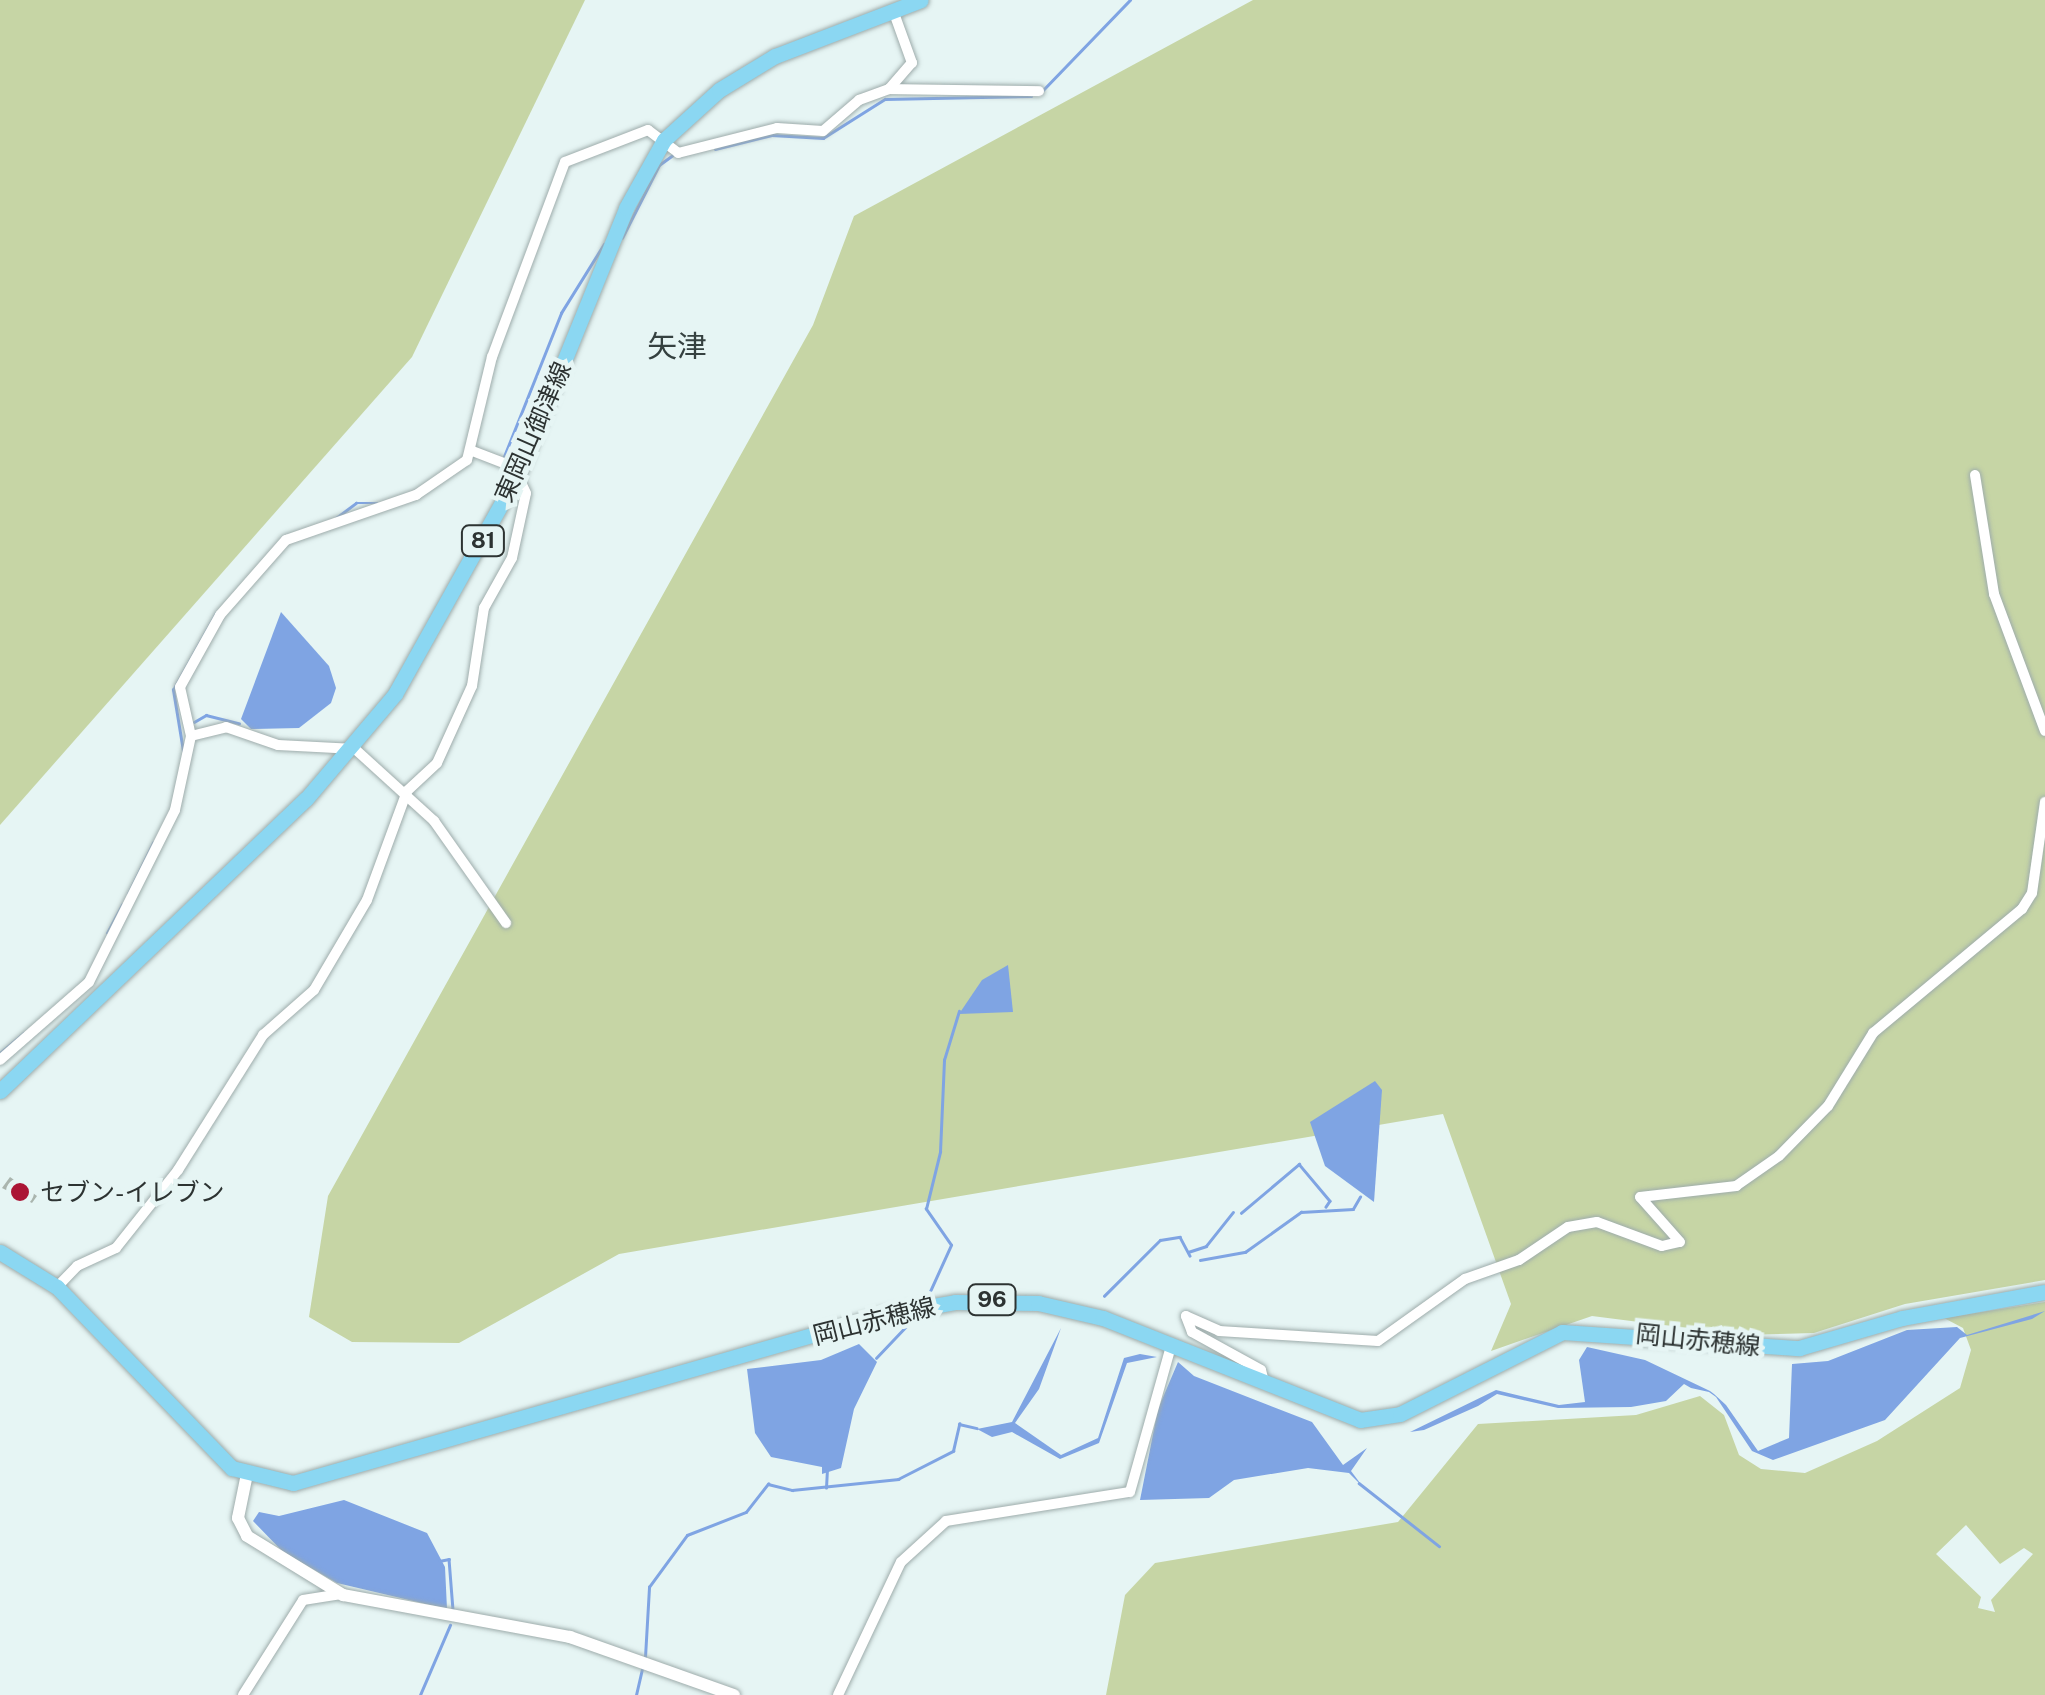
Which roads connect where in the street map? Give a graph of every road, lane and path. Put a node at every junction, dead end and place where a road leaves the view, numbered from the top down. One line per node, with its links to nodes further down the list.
1 (922, 0): 2 (main road, 東岡山御津線 / 81)
2 (894, 13): 3 (street); 5 (main road, 東岡山御津線 / 81)
3 (889, 88): 4 (street); 5 (street)
4 (1039, 91)
5 (664, 140): 6 (street); 7 (main road, 東岡山御津線 / 81)
6 (468, 455): 7 (street); 10 (street)
7 (519, 472): 11 (main road, 東岡山御津線 / 81); 12 (street)
8 (1975, 475): 9 (street)
9 (2045, 731)
10 (191, 736): 11 (street); 15 (street)
11 (355, 749): 12 (street); 16 (main road, 東岡山御津線 / 81)
12 (407, 791): 14 (street); 18 (street)
13 (2045, 802): 21 (street)
14 (506, 922)
15 (0, 1060)
16 (0, 1091)
17 (0, 1252): 18 (main road)
18 (56, 1287): 22 (main road)
19 (2045, 1292): 21 (main road, 岡山赤穂線 / 96)
20 (1171, 1346): 21 (main road, 岡山赤穂線 / 96); 22 (main road, 岡山赤穂線 / 96); 26 (street)
21 (1265, 1385)
22 (247, 1474): 23 (street)
23 (340, 1594): 24 (street); 25 (street)
24 (243, 1695)
25 (734, 1695)
26 (838, 1695)

